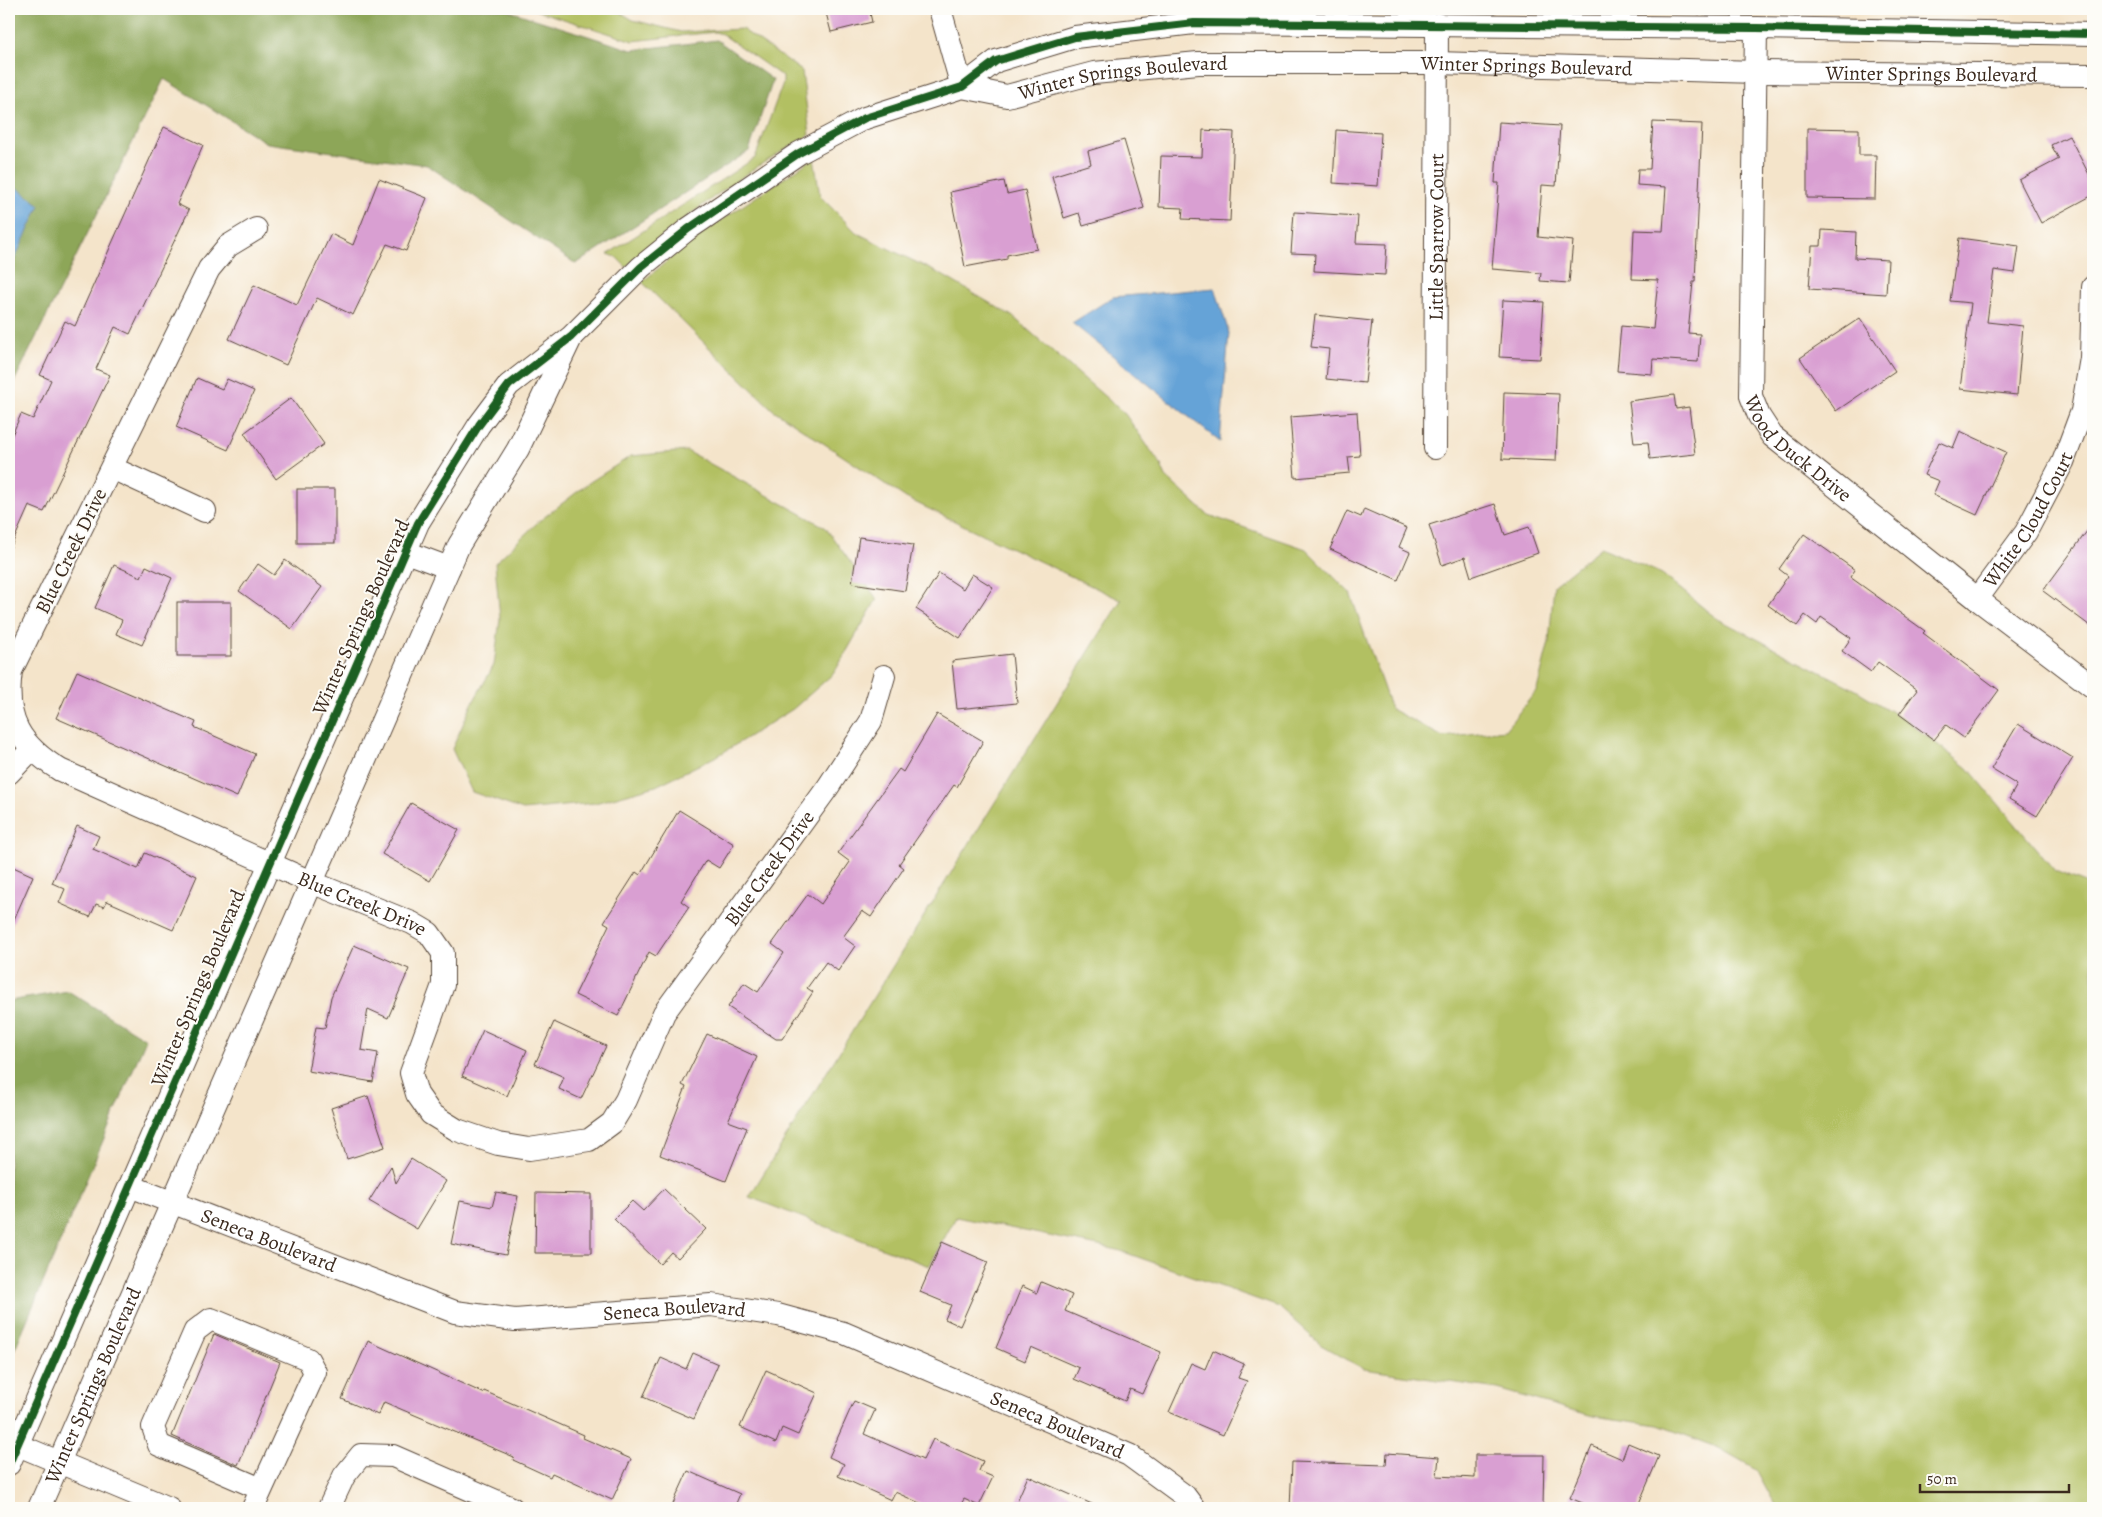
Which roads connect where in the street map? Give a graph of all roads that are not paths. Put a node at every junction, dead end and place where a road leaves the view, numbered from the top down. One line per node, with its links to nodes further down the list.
1 (940, 9): 8 (street)
2 (1437, 24): 3 (street, Winter Springs Boulevard); 5 (street, Little Sparrow Court); 8 (street, Winter Springs Boulevard)
3 (1756, 28): 4 (street, Winter Springs Boulevard); 6 (street, Wood Duck Drive)
4 (2093, 34)
5 (1436, 63): 6 (street, Winter Springs Boulevard); 8 (street, Winter Springs Boulevard); 12 (street, Little Sparrow Court)
6 (1757, 72): 7 (street, Winter Springs Boulevard); 17 (street, Wood Duck Drive)
7 (2093, 75)
8 (962, 87): 11 (street, Winter Springs Boulevard)
9 (256, 229): 13 (street, Blue Creek Drive)
10 (2093, 287): 17 (street, White Cloud Court)
11 (571, 337): 15 (street, Winter Springs Boulevard); 16 (street, Winter Springs Boulevard)
12 (1435, 448)
13 (112, 468): 14 (street); 20 (street, Blue Creek Drive)
14 (205, 511)
15 (406, 552): 16 (street); 22 (street, Winter Springs Boulevard)
16 (449, 568): 23 (street, Winter Springs Boulevard)
17 (1977, 599): 19 (street, Wood Duck Drive)
18 (884, 676): 23 (street, Blue Creek Drive)
19 (2093, 687)
20 (32, 749): 21 (street); 22 (street, Blue Creek Drive)
21 (9, 773)
22 (270, 862): 23 (street, Blue Creek Drive); 24 (street, Winter Springs Boulevard)
23 (311, 882): 25 (street, Winter Springs Boulevard)
24 (130, 1186): 25 (street, Seneca Boulevard); 26 (street, Winter Springs Boulevard)
25 (173, 1202): 27 (street, Winter Springs Boulevard); 33 (street, Seneca Boulevard)
26 (13, 1455): 27 (street)
27 (60, 1462): 29 (street, Winter Springs Boulevard); 30 (street)
28 (257, 1499): 28 (street)
29 (39, 1508)
30 (169, 1508)
31 (328, 1508): 32 (street)
32 (512, 1508)
33 (1194, 1508)

